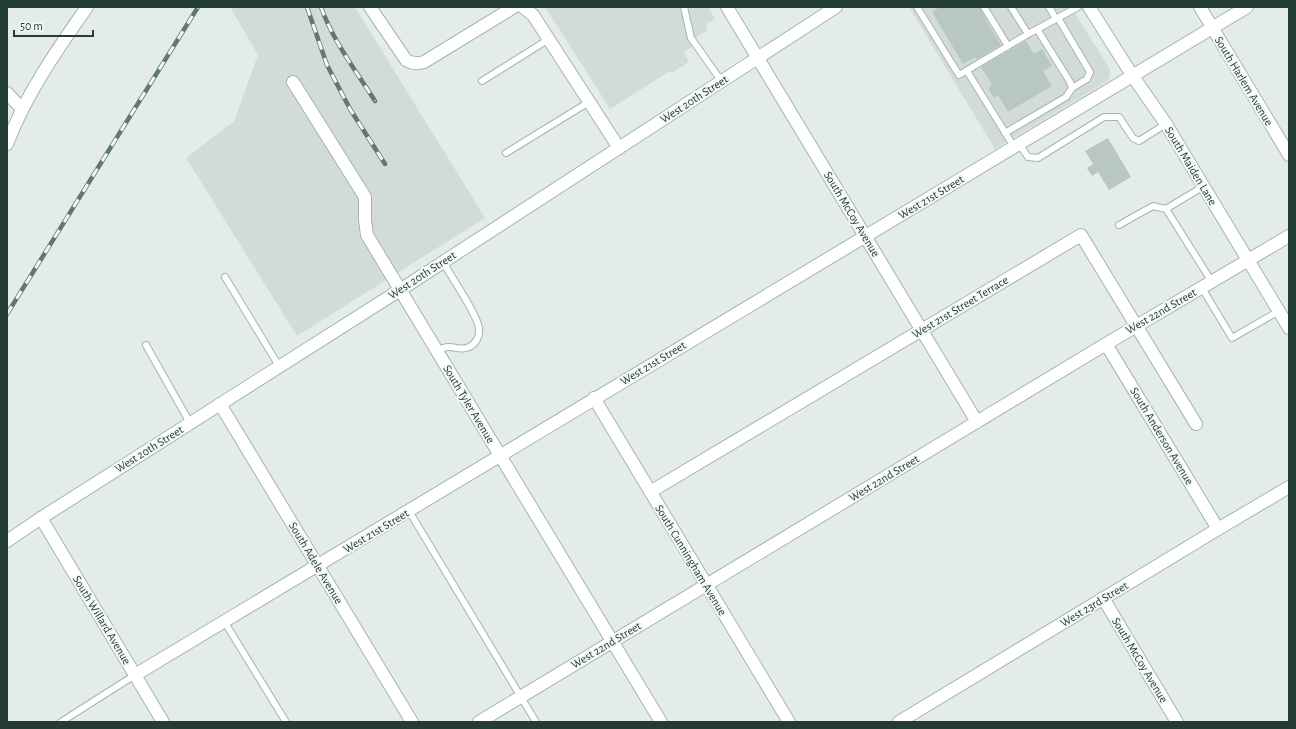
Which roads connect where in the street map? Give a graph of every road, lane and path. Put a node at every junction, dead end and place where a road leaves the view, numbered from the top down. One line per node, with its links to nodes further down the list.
1 (87, 7): 31 (street)
2 (370, 7): 3 (street)
3 (514, 7)
4 (523, 7): 20 (street)
5 (684, 7): 27 (lane)
6 (727, 7): 22 (street, South McCoy Avenue)
7 (835, 7): 22 (street, West 20th Street)
8 (917, 7): 23 (lane)
9 (984, 7): 21 (lane)
10 (1011, 7): 19 (lane)
11 (1049, 7): 16 (lane)
12 (1078, 7): 16 (lane)
13 (1089, 7): 24 (street, South Maiden Lane)
14 (1200, 7): 17 (street, South Harlem Avenue)
15 (1247, 7): 17 (street, West 21st Street)
16 (1057, 18): 18 (lane); 28 (lane)
17 (1212, 28): 24 (street, West 21st Street); 38 (street, South Harlem Avenue)
18 (1037, 29): 19 (lane); 28 (lane)
19 (1028, 34): 21 (lane)
20 (549, 39): 25 (lane); 30 (street)
21 (1008, 46): 23 (lane)
22 (758, 58): 27 (street, West 20th Street); 43 (street, South McCoy Avenue)
23 (967, 71): 33 (lane)
24 (1132, 76): 32 (street, South Maiden Lane); 35 (street, West 21st Street)
25 (482, 81)
26 (293, 82): 48 (street, South Tyler Avenue)
27 (722, 82): 36 (street, West 20th Street)
28 (1072, 88): 33 (lane)
29 (7, 93): 31 (street)
30 (589, 102): 36 (street); 37 (lane)
31 (22, 109): 34 (street)
32 (1166, 124): 35 (lane); 39 (street, South Maiden Lane)
33 (1005, 133): 35 (lane)
34 (7, 144)
35 (1016, 146): 43 (street, West 21st Street)
36 (619, 148): 45 (street, West 20th Street)
37 (506, 153)
38 (1289, 155)
39 (1204, 186): 40 (lane); 44 (street, South Maiden Lane)
40 (1166, 209): 41 (lane); 47 (lane)
41 (1119, 225)
42 (1289, 236): 44 (street, West 22nd Street)
43 (865, 237): 52 (street, South McCoy Avenue); 57 (street, West 21st Street)
44 (1248, 260): 47 (street, West 22nd Street); 49 (street, South Maiden Lane)
45 (443, 262): 48 (street, West 20th Street); 55 (lane)
46 (225, 277): 56 (lane)
47 (1207, 285): 49 (lane); 50 (street, West 22nd Street)
48 (400, 290): 55 (street, South Tyler Avenue); 56 (street, West 20th Street)
49 (1279, 311): 51 (street, South Maiden Lane)
50 (1136, 326): 52 (street, West 21st Street Terrace); 53 (street, West 22nd Street); 61 (street, West 21st Street Terrace)
51 (1289, 328)
52 (921, 330): 59 (street, South McCoy Avenue); 64 (street, West 21st Street Terrace)
53 (1106, 344): 59 (street, West 22nd Street); 67 (street, South Anderson Avenue)
54 (146, 345): 60 (lane)
55 (437, 351): 62 (street, South Tyler Avenue)
56 (279, 366): 58 (street, West 20th Street)
57 (594, 398): 62 (street, West 21st Street); 64 (street, South Cunningham Avenue)
58 (220, 404): 60 (street, West 20th Street); 69 (street, South Adele Avenue)
59 (977, 422): 70 (street, West 22nd Street)
60 (190, 423): 66 (street, West 20th Street)
61 (1196, 424)
62 (501, 456): 65 (street, West 21st Street); 73 (street, South Tyler Avenue)
63 (1289, 487): 67 (street, West 23rd Street)
64 (650, 492): 70 (street, South Cunningham Avenue)
65 (408, 511): 69 (street, West 21st Street); 75 (lane)
66 (41, 518): 68 (street, West 20th Street); 74 (street, South Willard Avenue)
67 (1218, 529): 71 (street, West 23rd Street)
68 (7, 541)
69 (318, 565): 72 (street, West 21st Street); 79 (street, South Adele Avenue)
70 (706, 585): 73 (street, West 22nd Street); 83 (street, South Cunningham Avenue)
71 (1103, 598): 84 (street, West 23rd Street); 85 (street, South McCoy Avenue)
72 (224, 622): 74 (street, West 21st Street); 78 (lane)
73 (613, 641): 75 (street, West 22nd Street); 82 (street, South Tyler Avenue)
74 (135, 675): 76 (lane, West 21st Street); 77 (street, South Willard Avenue)
75 (521, 697): 80 (street, West 22nd Street); 81 (lane)
76 (61, 722)
77 (163, 722)
78 (286, 722)
79 (412, 722)
80 (479, 722)
81 (536, 722)
82 (661, 722)
83 (789, 722)
84 (899, 722)
85 (1176, 722)

